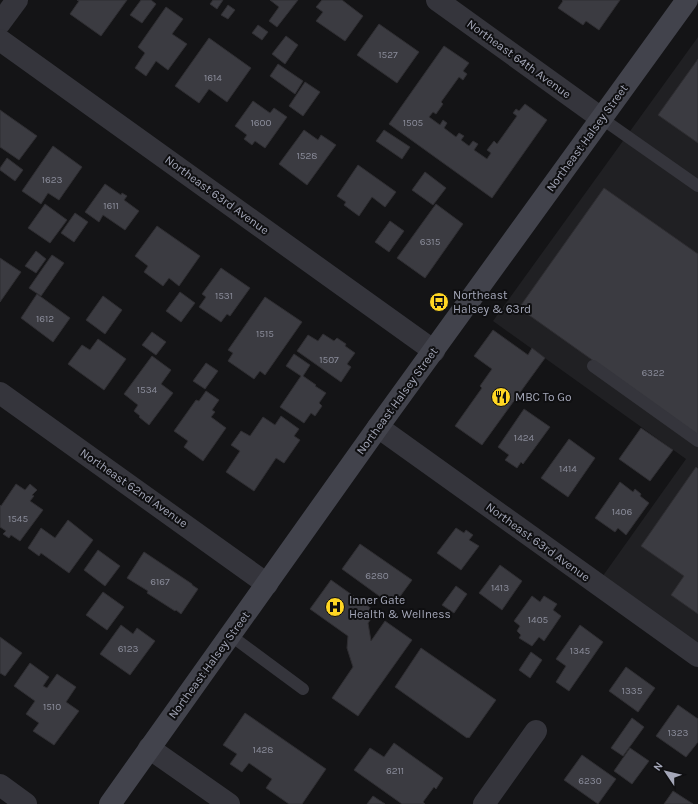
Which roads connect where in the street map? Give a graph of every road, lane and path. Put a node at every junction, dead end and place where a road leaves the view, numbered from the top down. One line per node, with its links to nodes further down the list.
1 (17, 0): 4 (street)
2 (437, 0): 6 (street, Northeast 64th Avenue)
3 (687, 0): 6 (main road, Northeast Halsey Street)
4 (0, 23)
5 (0, 40): 8 (street, Northeast 63rd Avenue)
6 (601, 118): 7 (lane); 8 (main road, Northeast Halsey Street)
7 (698, 186)
8 (434, 351): 11 (main road, Northeast Halsey Street)
9 (593, 366): 12 (lane)
10 (0, 393): 13 (street, Northeast 62nd Avenue)
11 (378, 427): 13 (main road, Northeast Halsey Street); 15 (street, Northeast 63rd Avenue)
12 (698, 441)
13 (267, 584): 14 (main road, Northeast Halsey Street)
14 (230, 635): 16 (lane); 18 (main road, Northeast Halsey Street)
15 (698, 656)
16 (303, 689)
17 (536, 731): 23 (street)
18 (149, 748): 21 (main road, Northeast Halsey Street); 22 (street)
19 (0, 785): 20 (street)
20 (26, 804)
21 (110, 804)
22 (229, 804)
23 (484, 804)

